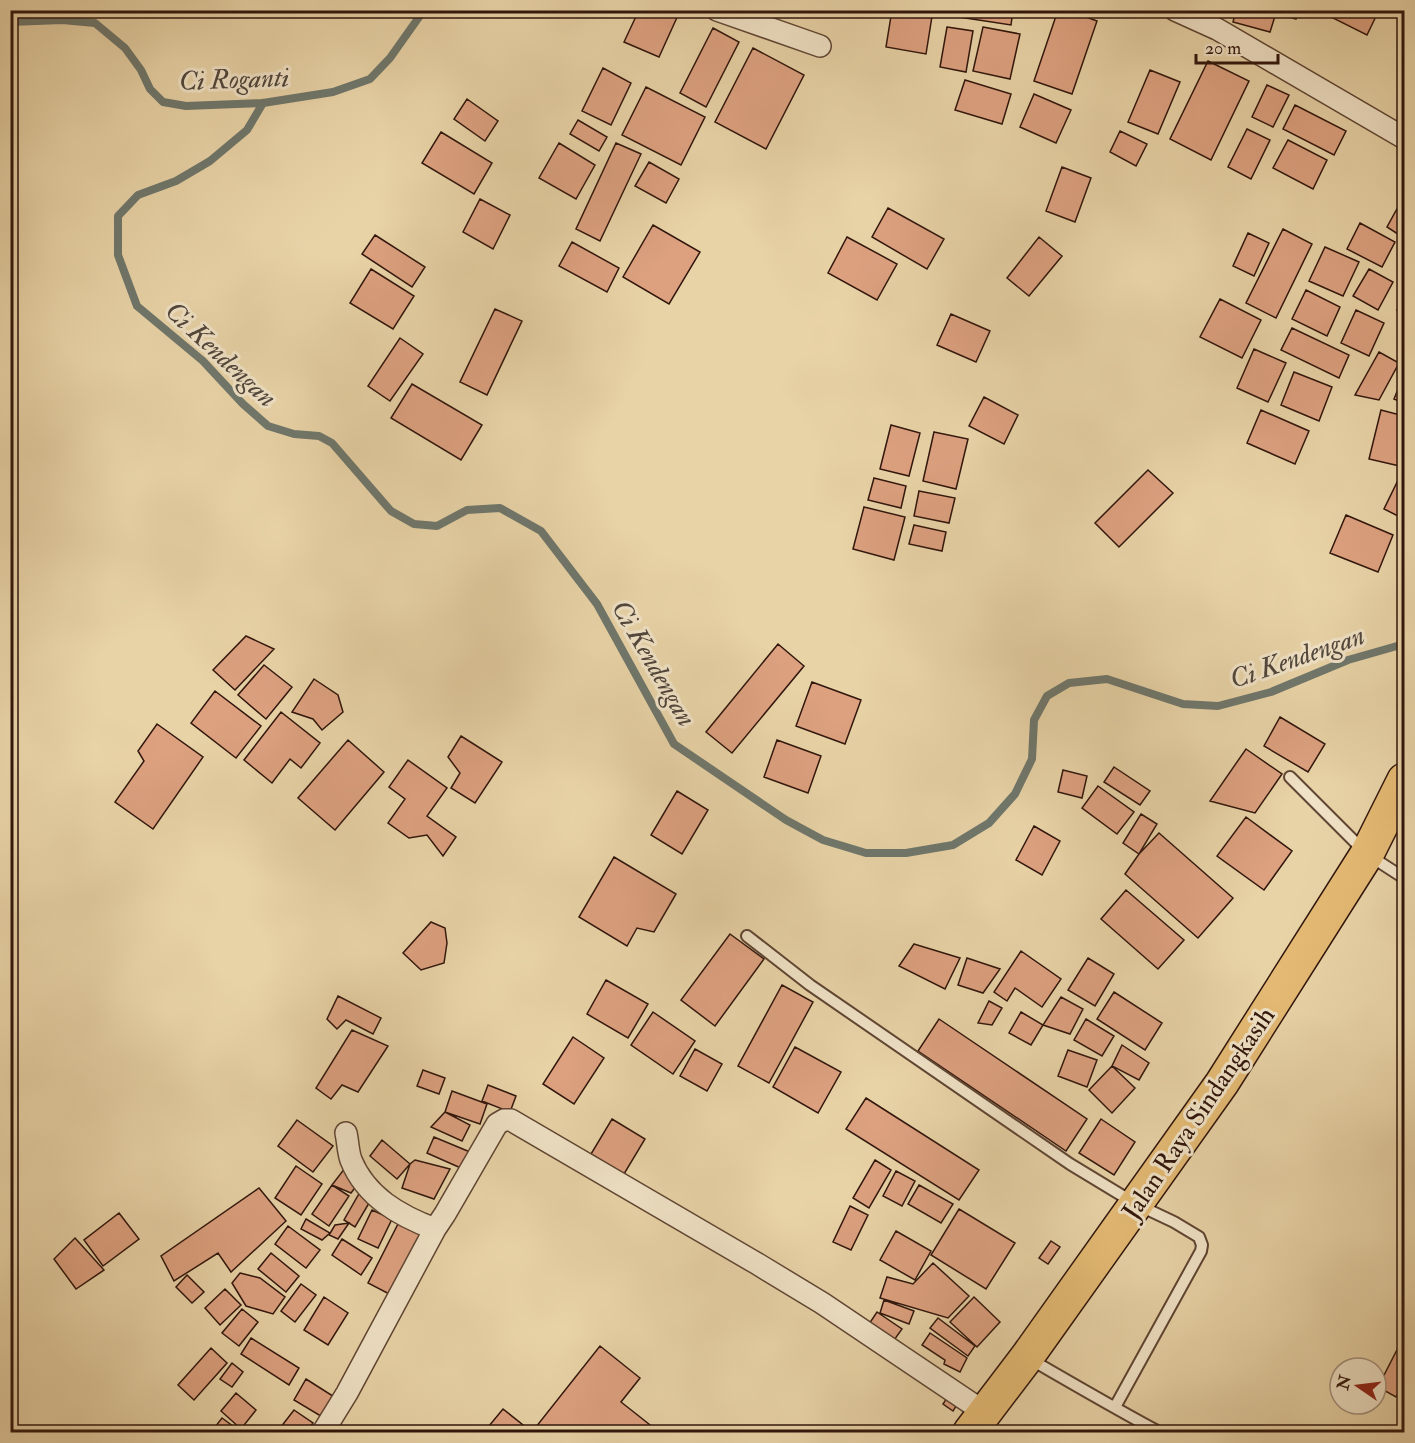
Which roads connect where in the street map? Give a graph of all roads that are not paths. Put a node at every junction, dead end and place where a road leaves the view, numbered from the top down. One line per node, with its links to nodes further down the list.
1 (717, 10): 3 (street)
2 (1175, 10): 4 (street)
3 (820, 46)
4 (1404, 138)
5 (1290, 777): 7 (lane)
6 (1404, 780): 7 (highway, Jalan Raya Sindangkasih)
7 (1367, 854): 8 (lane); 11 (highway, Jalan Raya Sindangkasih)
8 (1404, 878)
9 (747, 936): 11 (lane)
10 (346, 1133): 12 (street)
11 (1136, 1204): 13 (highway, Jalan Raya Sindangkasih); 14 (lane)
12 (435, 1230): 15 (street); 16 (street)
13 (1027, 1357): 14 (lane); 15 (highway, Jalan Raya Sindangkasih)
14 (1115, 1407): 17 (lane)
15 (977, 1422)
16 (323, 1432)
17 (1159, 1432)

